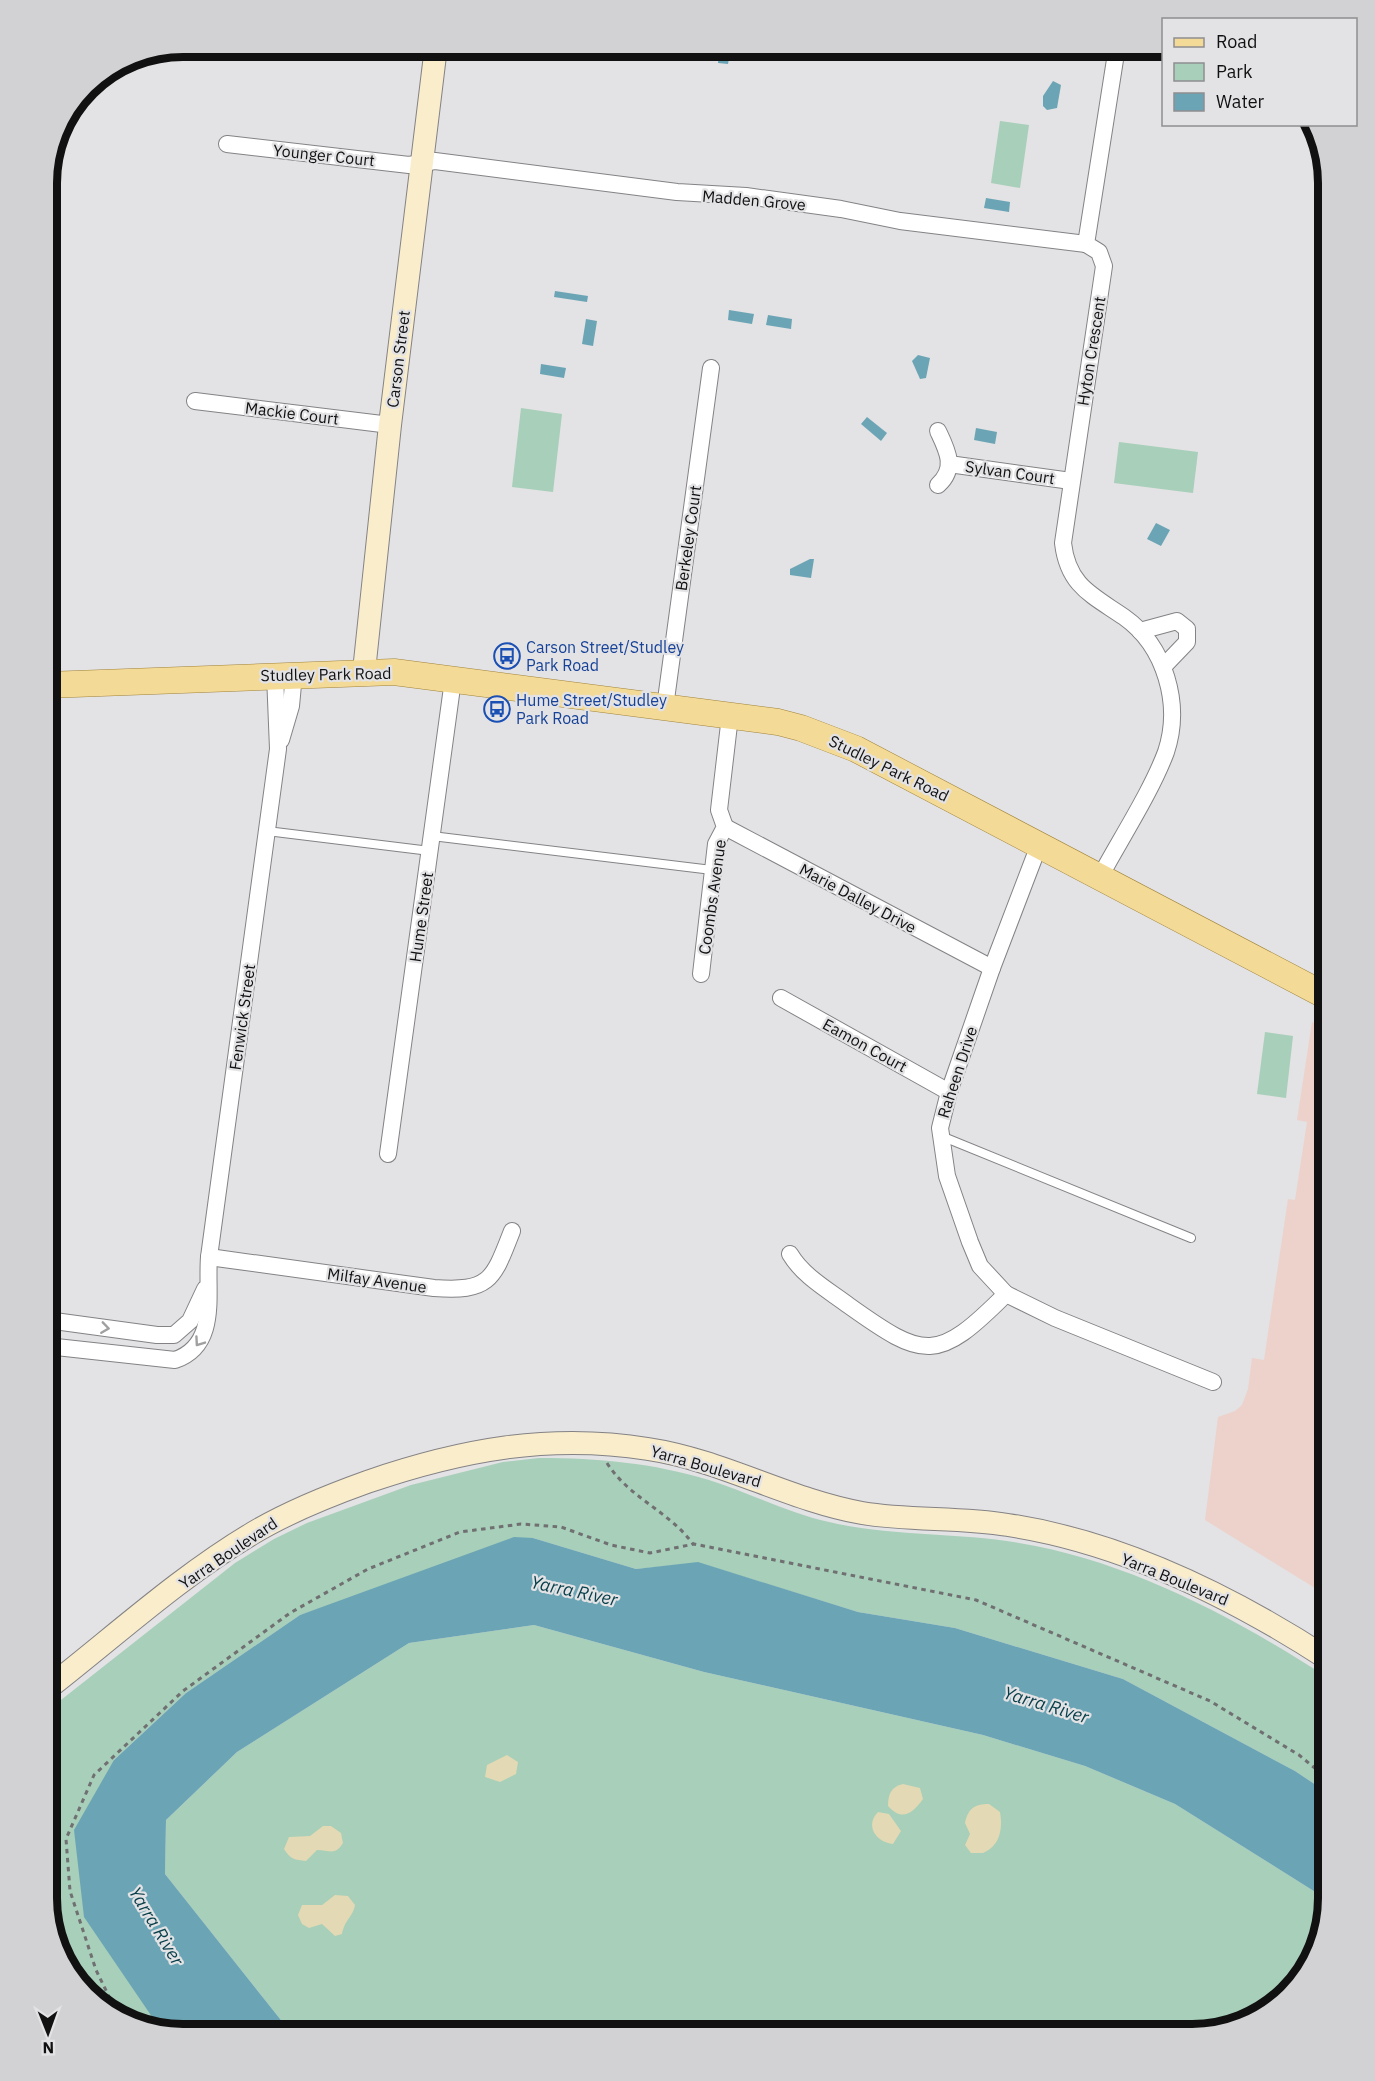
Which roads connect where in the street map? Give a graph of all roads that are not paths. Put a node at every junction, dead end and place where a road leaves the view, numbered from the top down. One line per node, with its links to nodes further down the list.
1 (435, 57): 4 (main road, Carson Street)
2 (1115, 57): 5 (street)
3 (227, 144): 4 (street, Younger Court)
4 (421, 163): 5 (street, Madden Grove); 8 (main road, Carson Street)
5 (1086, 244): 11 (street, Hyton Crescent)
6 (711, 368): 19 (street, Berkeley Court)
7 (195, 401): 8 (street, Mackie Court)
8 (390, 425): 15 (main road, Carson Street)
9 (938, 431): 10 (street, Sylvan Court)
10 (949, 464): 11 (street, Sylvan Court); 12 (street, Sylvan Court)
11 (1071, 481): 13 (street, Hyton Crescent)
12 (938, 485)
13 (1140, 631): 14 (street, Hyton Crescent); 14 (street)
14 (1163, 667): 26 (street, Hyton Crescent)
15 (364, 671): 16 (main road, Studley Park Road); 17 (main road, Studley Park Road)
16 (285, 675): 18 (main road, Studley Park Road); 22 (street, Fenwick Street)
17 (453, 680): 19 (main road, Studley Park Road); 23 (street, Hume Street)
18 (57, 685)
19 (665, 707): 20 (main road, Studley Park Road)
20 (730, 716): 21 (street, Coombs Avenue); 24 (main road, Studley Park Road)
21 (725, 826): 25 (street, Coombs Avenue); 27 (street, Marie Dalley Drive)
22 (267, 831): 23 (lane); 37 (street, Fenwick Street)
23 (431, 844): 25 (lane); 33 (street, Hume Street)
24 (1039, 845): 26 (main road, Studley Park Road); 27 (street, Raheen Drive)
25 (712, 870): 28 (street, Coombs Avenue)
26 (1100, 877): 29 (main road, Studley Park Road)
27 (992, 968): 31 (street, Raheen Drive)
28 (701, 974)
29 (1318, 991)
30 (781, 998): 31 (street, Eamon Court)
31 (949, 1092): 32 (street, Raheen Drive)
32 (940, 1136): 35 (lane); 39 (street, Raheen Drive)
33 (388, 1154)
34 (512, 1231): 37 (street, Milfay Avenue)
35 (1191, 1238)
36 (790, 1254): 39 (street)
37 (209, 1257): 38 (street, Fenwick Street)
38 (207, 1286): 40 (street, one-way to 38); 41 (street, Fenwick Street, one-way to 41)
39 (1006, 1294): 42 (street, Raheen Drive)
40 (57, 1321)
41 (57, 1347)
42 (1213, 1382)
43 (1318, 1652): 44 (main road, Yarra Boulevard)
44 (57, 1680)

